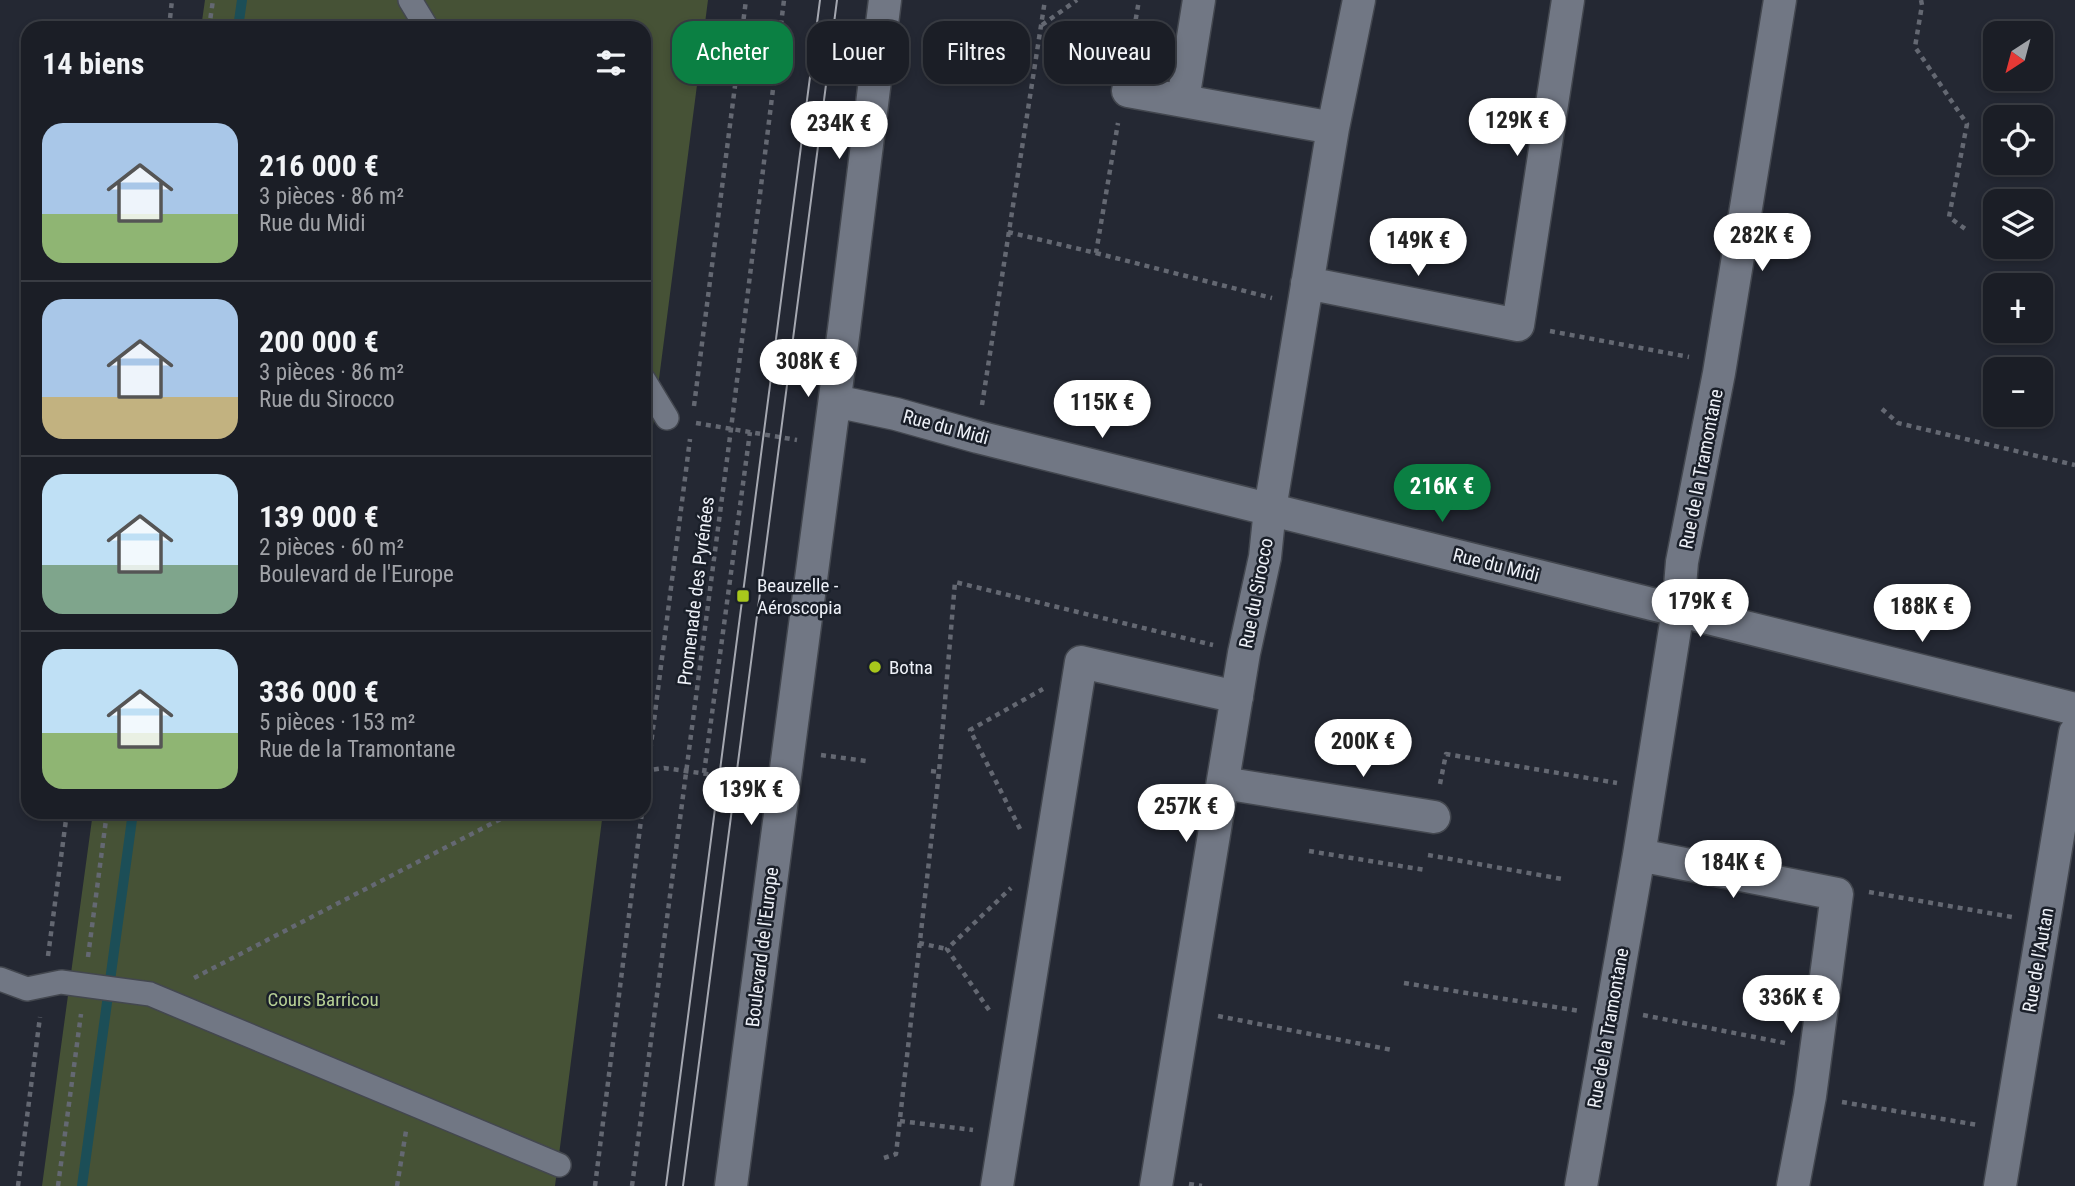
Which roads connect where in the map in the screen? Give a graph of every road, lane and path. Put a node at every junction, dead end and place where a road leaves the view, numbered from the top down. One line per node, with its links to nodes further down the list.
1 (172, 0): 15 (path)
2 (213, 0): 16 (path)
3 (410, 0): 17 (street)
4 (746, 0): 31 (path)
5 (784, 0): 35 (path, Promenade des Pyrénées)
6 (885, 0): 30 (street, Boulevard de l'Europe)
7 (1045, 0): 18 (path)
8 (1077, 0): 18 (path)
9 (1139, 0): 19 (path)
10 (1199, 0): 20 (street)
11 (1359, 0): 21 (street, Rue du Sirocco)
12 (1568, 0): 27 (street)
13 (1780, 0): 42 (street, Rue de la Tramontane)
14 (1921, 0): 22 (path)
15 (170, 21)
16 (210, 21)
17 (423, 21)
18 (1042, 26): 23 (path)
19 (1125, 90): 20 (street); 24 (path)
20 (1183, 100): 21 (street)
21 (1333, 128): 25 (street, Rue du Sirocco)
22 (1968, 231)
23 (1008, 232): 24 (path); 38 (path)
24 (1096, 253): 26 (path)
25 (1307, 283): 27 (street); 41 (street, Rue du Sirocco)
26 (1280, 301)
27 (1518, 325): 28 (path)
28 (1690, 357)
29 (651, 392): 33 (street)
30 (835, 401): 38 (street, Rue du Midi); 49 (street, Boulevard de l'Europe)
31 (694, 408)
32 (1882, 409): 40 (path)
33 (667, 418)
34 (709, 425): 35 (path)
35 (731, 429): 36 (path); 54 (path, Promenade des Pyrénées)
36 (750, 432): 39 (path); 56 (path)
37 (691, 436): 48 (path)
38 (978, 437): 41 (street, Rue du Midi)
39 (794, 452)
40 (2075, 466)
41 (1270, 509): 42 (street, Rue du Midi); 43 (street, Rue du Sirocco)
42 (1678, 610): 46 (street, Rue du Midi); 65 (street, Rue de la Tramontane)
43 (1244, 653): 45 (street, Rue du Sirocco); 55 (path)
44 (1078, 676): 45 (street); 62 (path); 79 (street)
45 (1237, 696): 57 (street, Rue du Sirocco)
46 (2075, 709)
47 (2075, 733): 97 (street, Rue de l'Autan)
48 (651, 734)
49 (787, 750): 50 (path); 92 (street, Boulevard de l'Europe)
50 (866, 761)
51 (752, 766): 56 (path)
52 (651, 770): 54 (path)
53 (931, 771): 55 (path)
54 (686, 772): 56 (path); 91 (path, Promenade des Pyrénées)
55 (939, 772): 71 (path)
56 (704, 773)
57 (1223, 783): 59 (street); 78 (street, Rue du Sirocco)
58 (1625, 784): 59 (path)
59 (1434, 817)
60 (501, 819): 75 (path)
61 (641, 819): 90 (path)
62 (1025, 838)
63 (1309, 850): 66 (path)
64 (1428, 855): 67 (path)
65 (1639, 855): 69 (street); 77 (street, Rue de la Tramontane)
66 (1425, 870)
67 (1562, 879)
68 (1017, 882): 72 (path)
69 (1837, 894): 70 (path); 80 (street)
70 (2020, 918)
71 (919, 943): 72 (path); 84 (path)
72 (947, 948): 79 (path)
73 (0, 979): 75 (street)
74 (1404, 983): 76 (path)
75 (150, 994): 83 (street)
76 (1567, 1009)
77 (1611, 1009): 80 (path); 95 (street, Rue de la Tramontane)
78 (1185, 1012): 81 (path); 94 (street, Rue du Sirocco)
79 (1020, 1042): 86 (street)
80 (1815, 1048): 82 (street)
81 (1392, 1050)
82 (1811, 1096): 85 (path); 96 (street)
83 (411, 1103): 88 (street); 89 (path)
84 (900, 1121): 86 (path); 87 (path)
85 (1986, 1126)
86 (1006, 1135): 93 (street)
87 (884, 1158)
88 (559, 1165)
89 (397, 1186)
90 (595, 1186)
91 (632, 1186)
92 (731, 1186)
93 (997, 1186)
94 (1156, 1186)
95 (1581, 1186)
96 (1793, 1186)
97 (2000, 1186)

